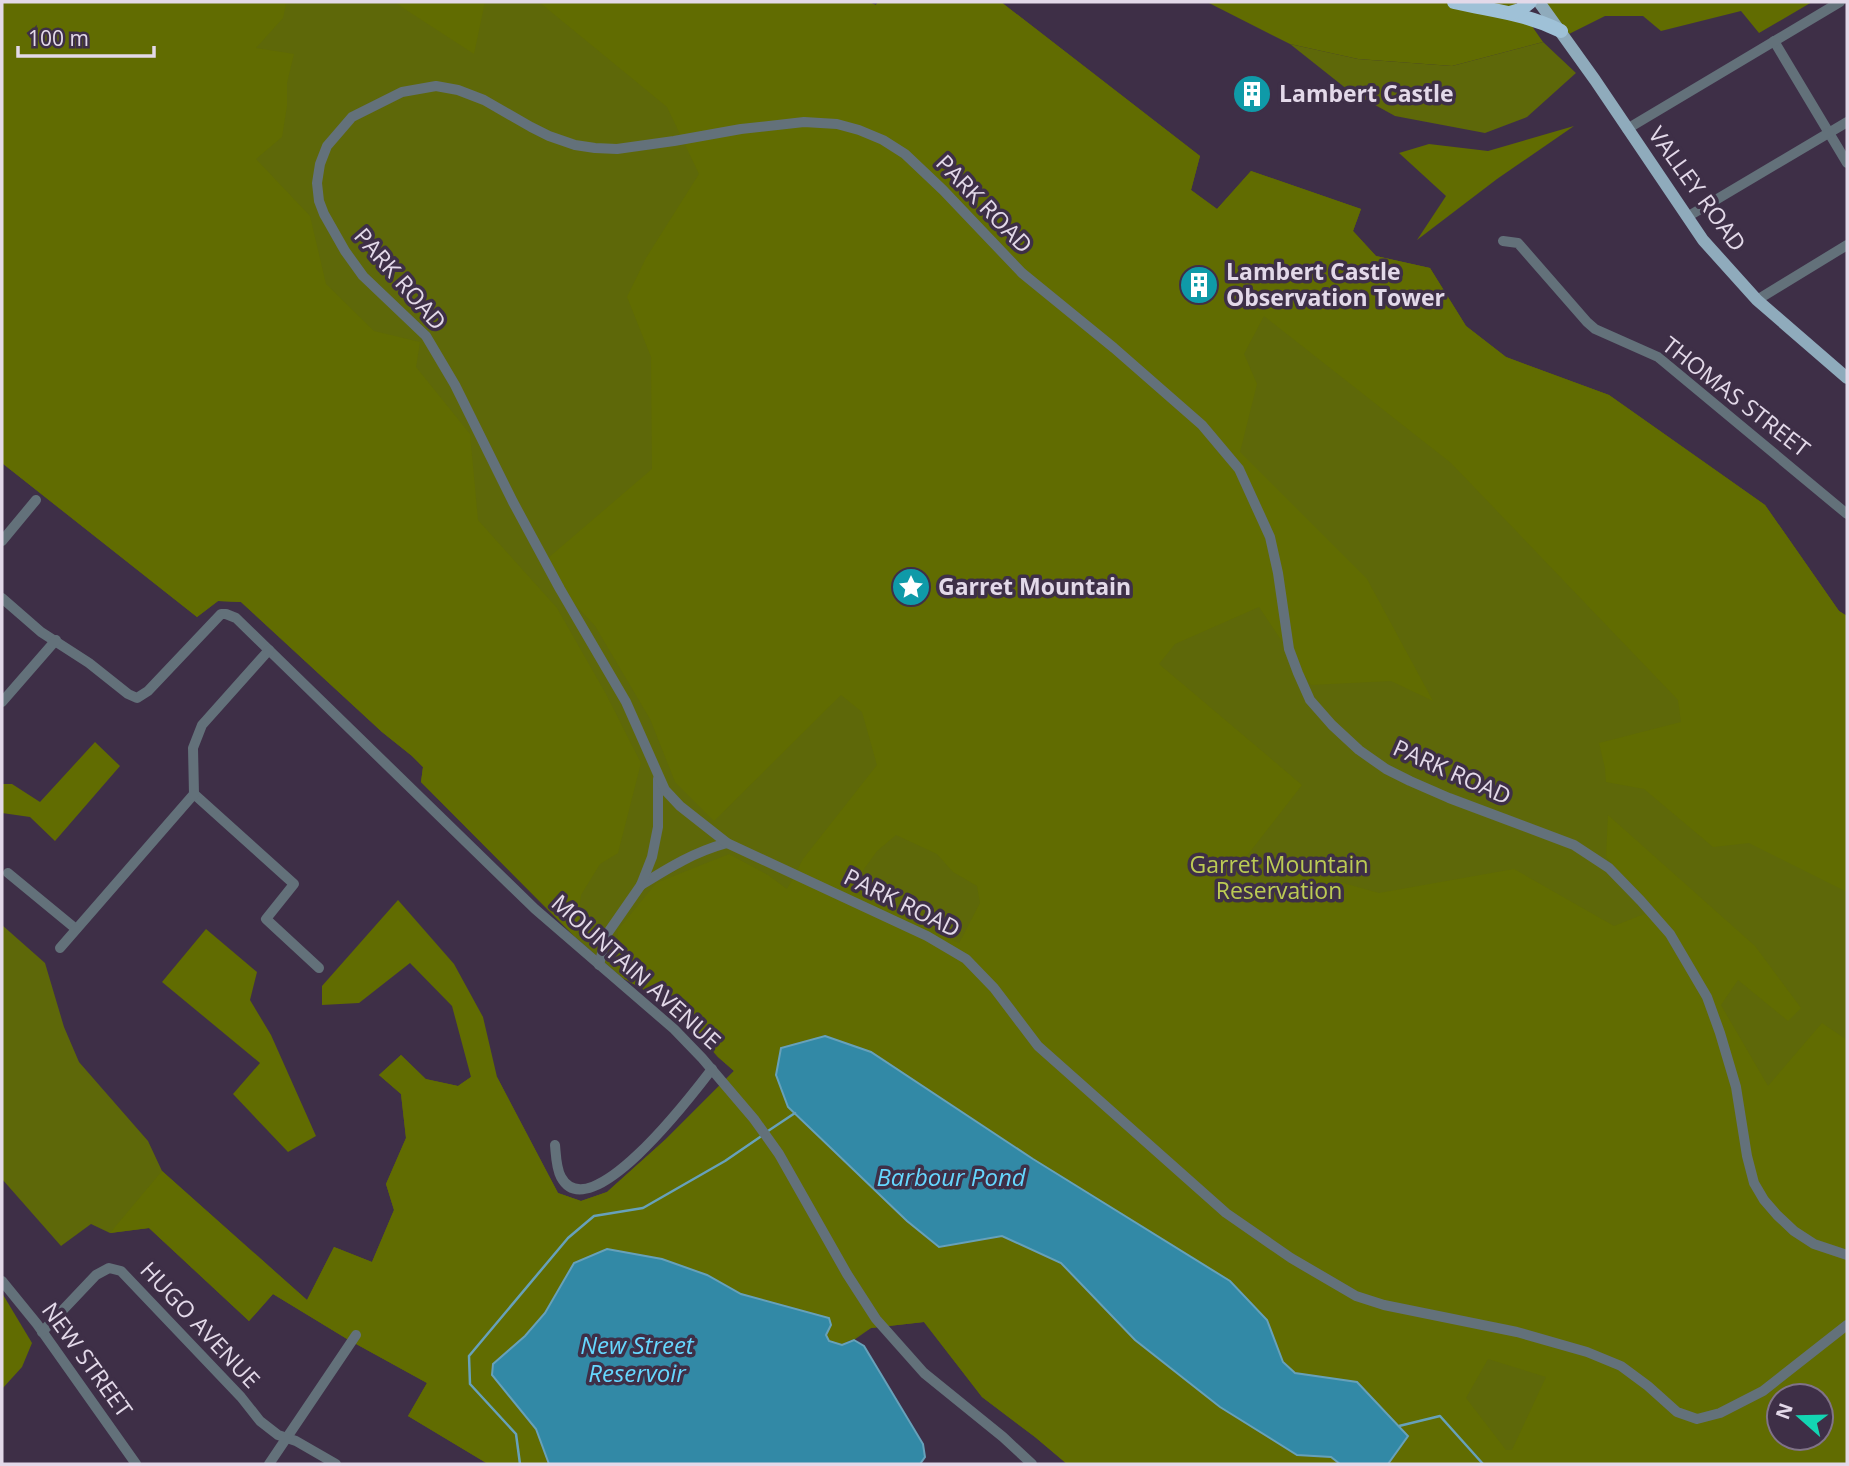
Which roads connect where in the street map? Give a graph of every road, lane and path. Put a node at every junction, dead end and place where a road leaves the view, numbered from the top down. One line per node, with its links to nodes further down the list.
1 (1454, 2): 5 (highway)
2 (1530, 2): 5 (highway)
3 (1539, 2): 6 (main road, VALLEY ROAD)
4 (1840, 2): 7 (street)
5 (1510, 13): 6 (highway)
6 (1561, 32): 9 (main road, VALLEY ROAD)
7 (1774, 41): 9 (street); 10 (street)
8 (1847, 122): 10 (street)
9 (1627, 129): 12 (main road, VALLEY ROAD)
10 (1830, 133): 11 (street); 12 (street)
11 (1847, 163)
12 (1687, 217): 15 (main road, VALLEY ROAD)
13 (1503, 241): 18 (street, THOMAS STREET)
14 (1847, 245): 15 (street)
15 (1758, 300): 16 (main road, VALLEY ROAD)
16 (1847, 378)
17 (36, 500): 19 (street)
18 (1847, 514)
19 (2, 541)
20 (2, 597): 21 (street)
21 (56, 640): 22 (street, MOUNTAIN AVENUE); 23 (street)
22 (269, 650): 25 (street); 31 (street, MOUNTAIN AVENUE)
23 (2, 702)
24 (658, 773): 26 (street, PARK ROAD); 28 (street, PARK ROAD); 35 (street, PARK ROAD)
25 (194, 793): 29 (street); 32 (street)
26 (727, 843): 28 (street, PARK ROAD); 37 (street, PARK ROAD)
27 (8, 873): 29 (street)
28 (641, 885): 31 (street, PARK ROAD)
29 (76, 929): 30 (street)
30 (60, 948)
31 (599, 965): 33 (street, MOUNTAIN AVENUE)
32 (319, 968)
33 (712, 1069): 34 (street); 44 (street, MOUNTAIN AVENUE)
34 (555, 1145)
35 (1847, 1255)
36 (2, 1281): 38 (street, NEW STREET)
37 (1847, 1325)
38 (42, 1332): 40 (street, HUGO AVENUE); 41 (street, NEW STREET)
39 (356, 1335): 40 (street)
40 (287, 1438): 42 (street); 43 (street, HUGO AVENUE)
41 (136, 1464)
42 (269, 1464)
43 (336, 1464)
44 (1032, 1464)

